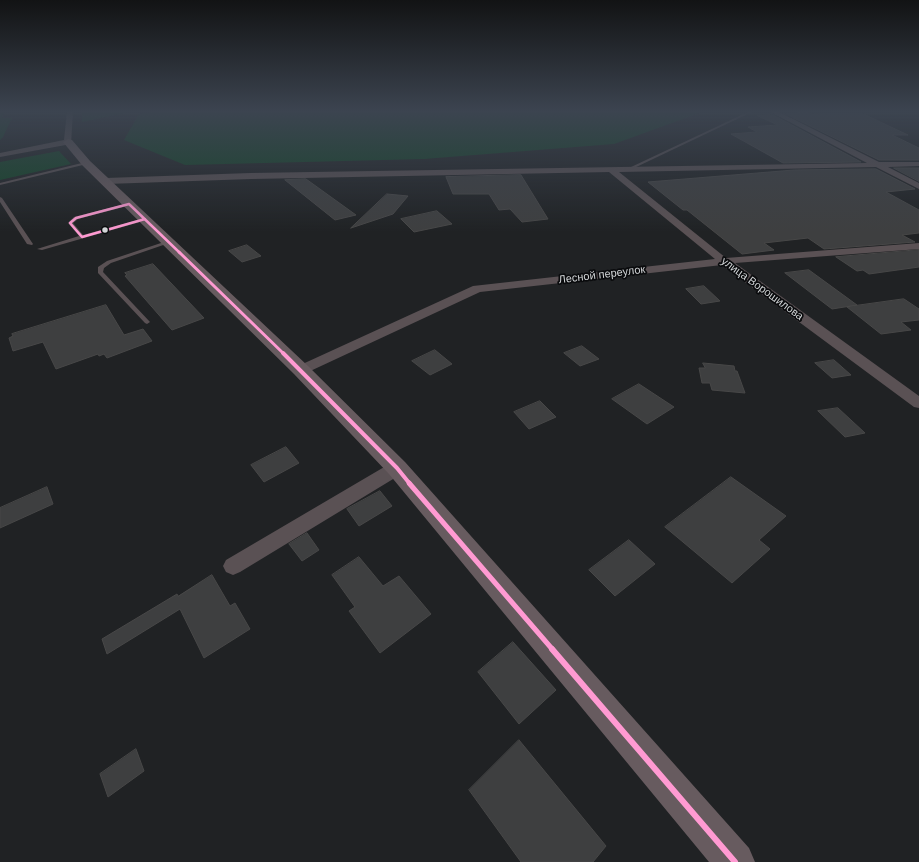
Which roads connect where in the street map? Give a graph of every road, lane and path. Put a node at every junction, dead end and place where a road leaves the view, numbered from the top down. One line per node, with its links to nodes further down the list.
1 (20, 151): 5 (street)
2 (76, 151): 6 (street)
3 (667, 151): 9 (lane)
4 (852, 151): 7 (street)
5 (0, 155)
6 (86, 163): 11 (street); 12 (lane)
7 (878, 164): 8 (street); 9 (street); 13 (street)
8 (919, 164)
9 (631, 168): 10 (street)
10 (610, 169): 11 (street); 22 (street, улица Ворошилова)
11 (106, 181): 15 (street)
12 (0, 184)
13 (919, 186)
14 (0, 198): 19 (lane)
15 (129, 204): 16 (street); 17 (lane)
16 (145, 219): 17 (lane); 18 (street)
17 (82, 237): 21 (lane)
18 (169, 242): 23 (lane); 24 (street)
19 (30, 244)
20 (919, 246): 22 (street, Лесной переулок)
21 (40, 249)
22 (724, 261): 24 (street, Лесной переулок); 25 (street, улица Ворошилова)
23 (147, 322)
24 (301, 370): 26 (street)
25 (919, 403)
26 (397, 468): 27 (street); 28 (street)
27 (233, 566)
28 (735, 862)

